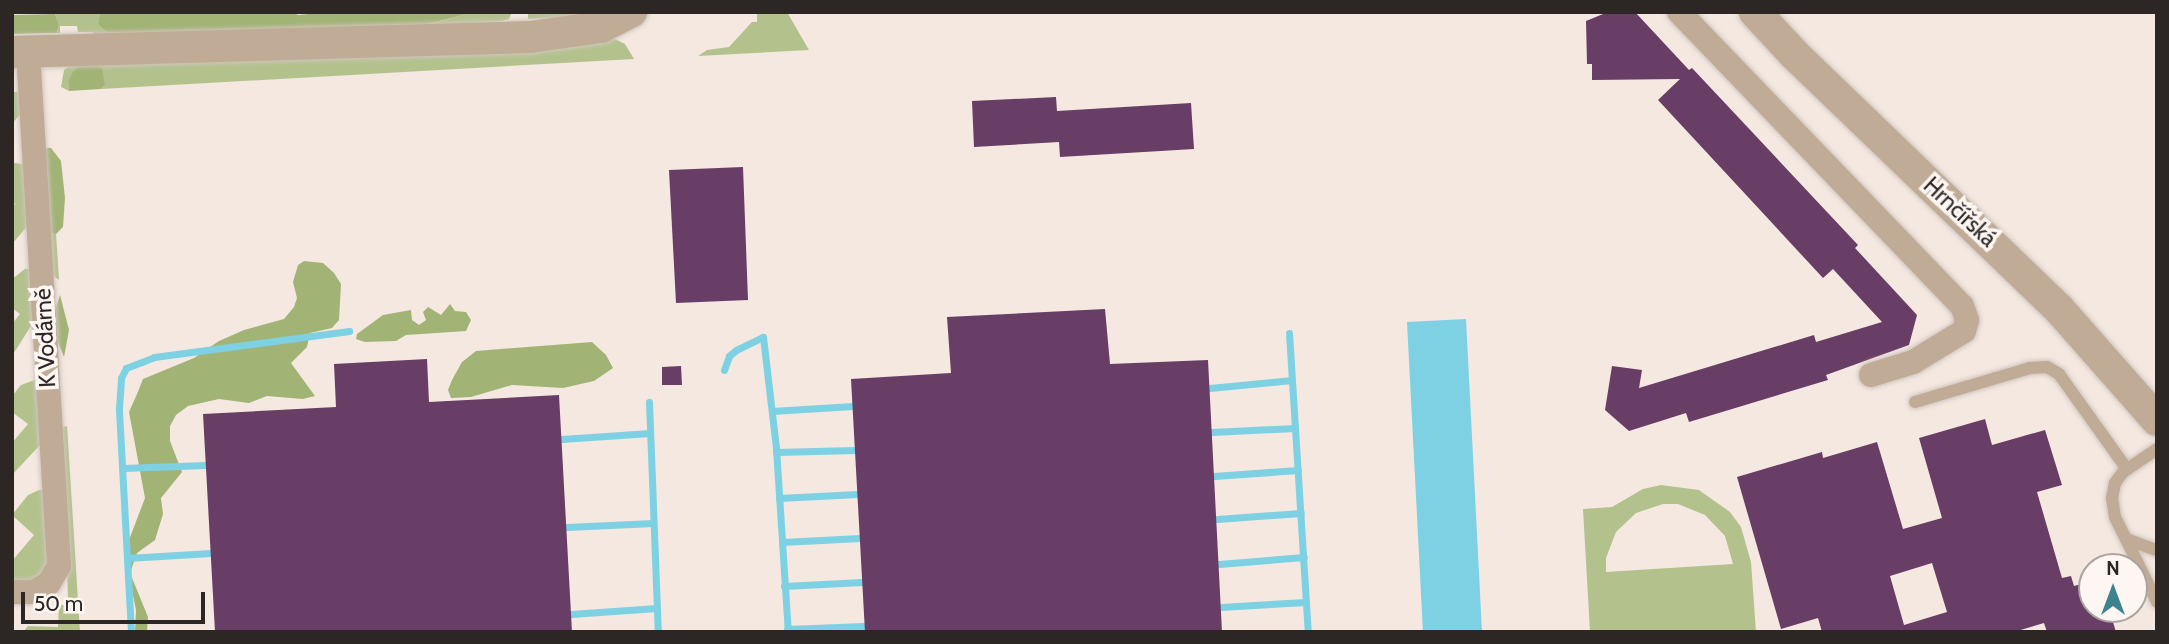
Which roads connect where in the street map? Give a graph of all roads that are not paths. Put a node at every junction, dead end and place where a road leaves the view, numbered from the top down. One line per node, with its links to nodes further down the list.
1 (631, 12): 4 (street)
2 (1679, 12): 5 (street)
3 (1755, 12): 7 (street, Hrnčířská)
4 (20, 52): 12 (street, K Vodárně)
5 (1871, 375)
6 (1915, 402): 9 (lane)
7 (2157, 420)
8 (2157, 449): 9 (lane)
9 (2127, 469): 10 (lane)
10 (2126, 539): 11 (lane); 13 (lane)
11 (2157, 550)
12 (12, 592)
13 (2157, 602)

